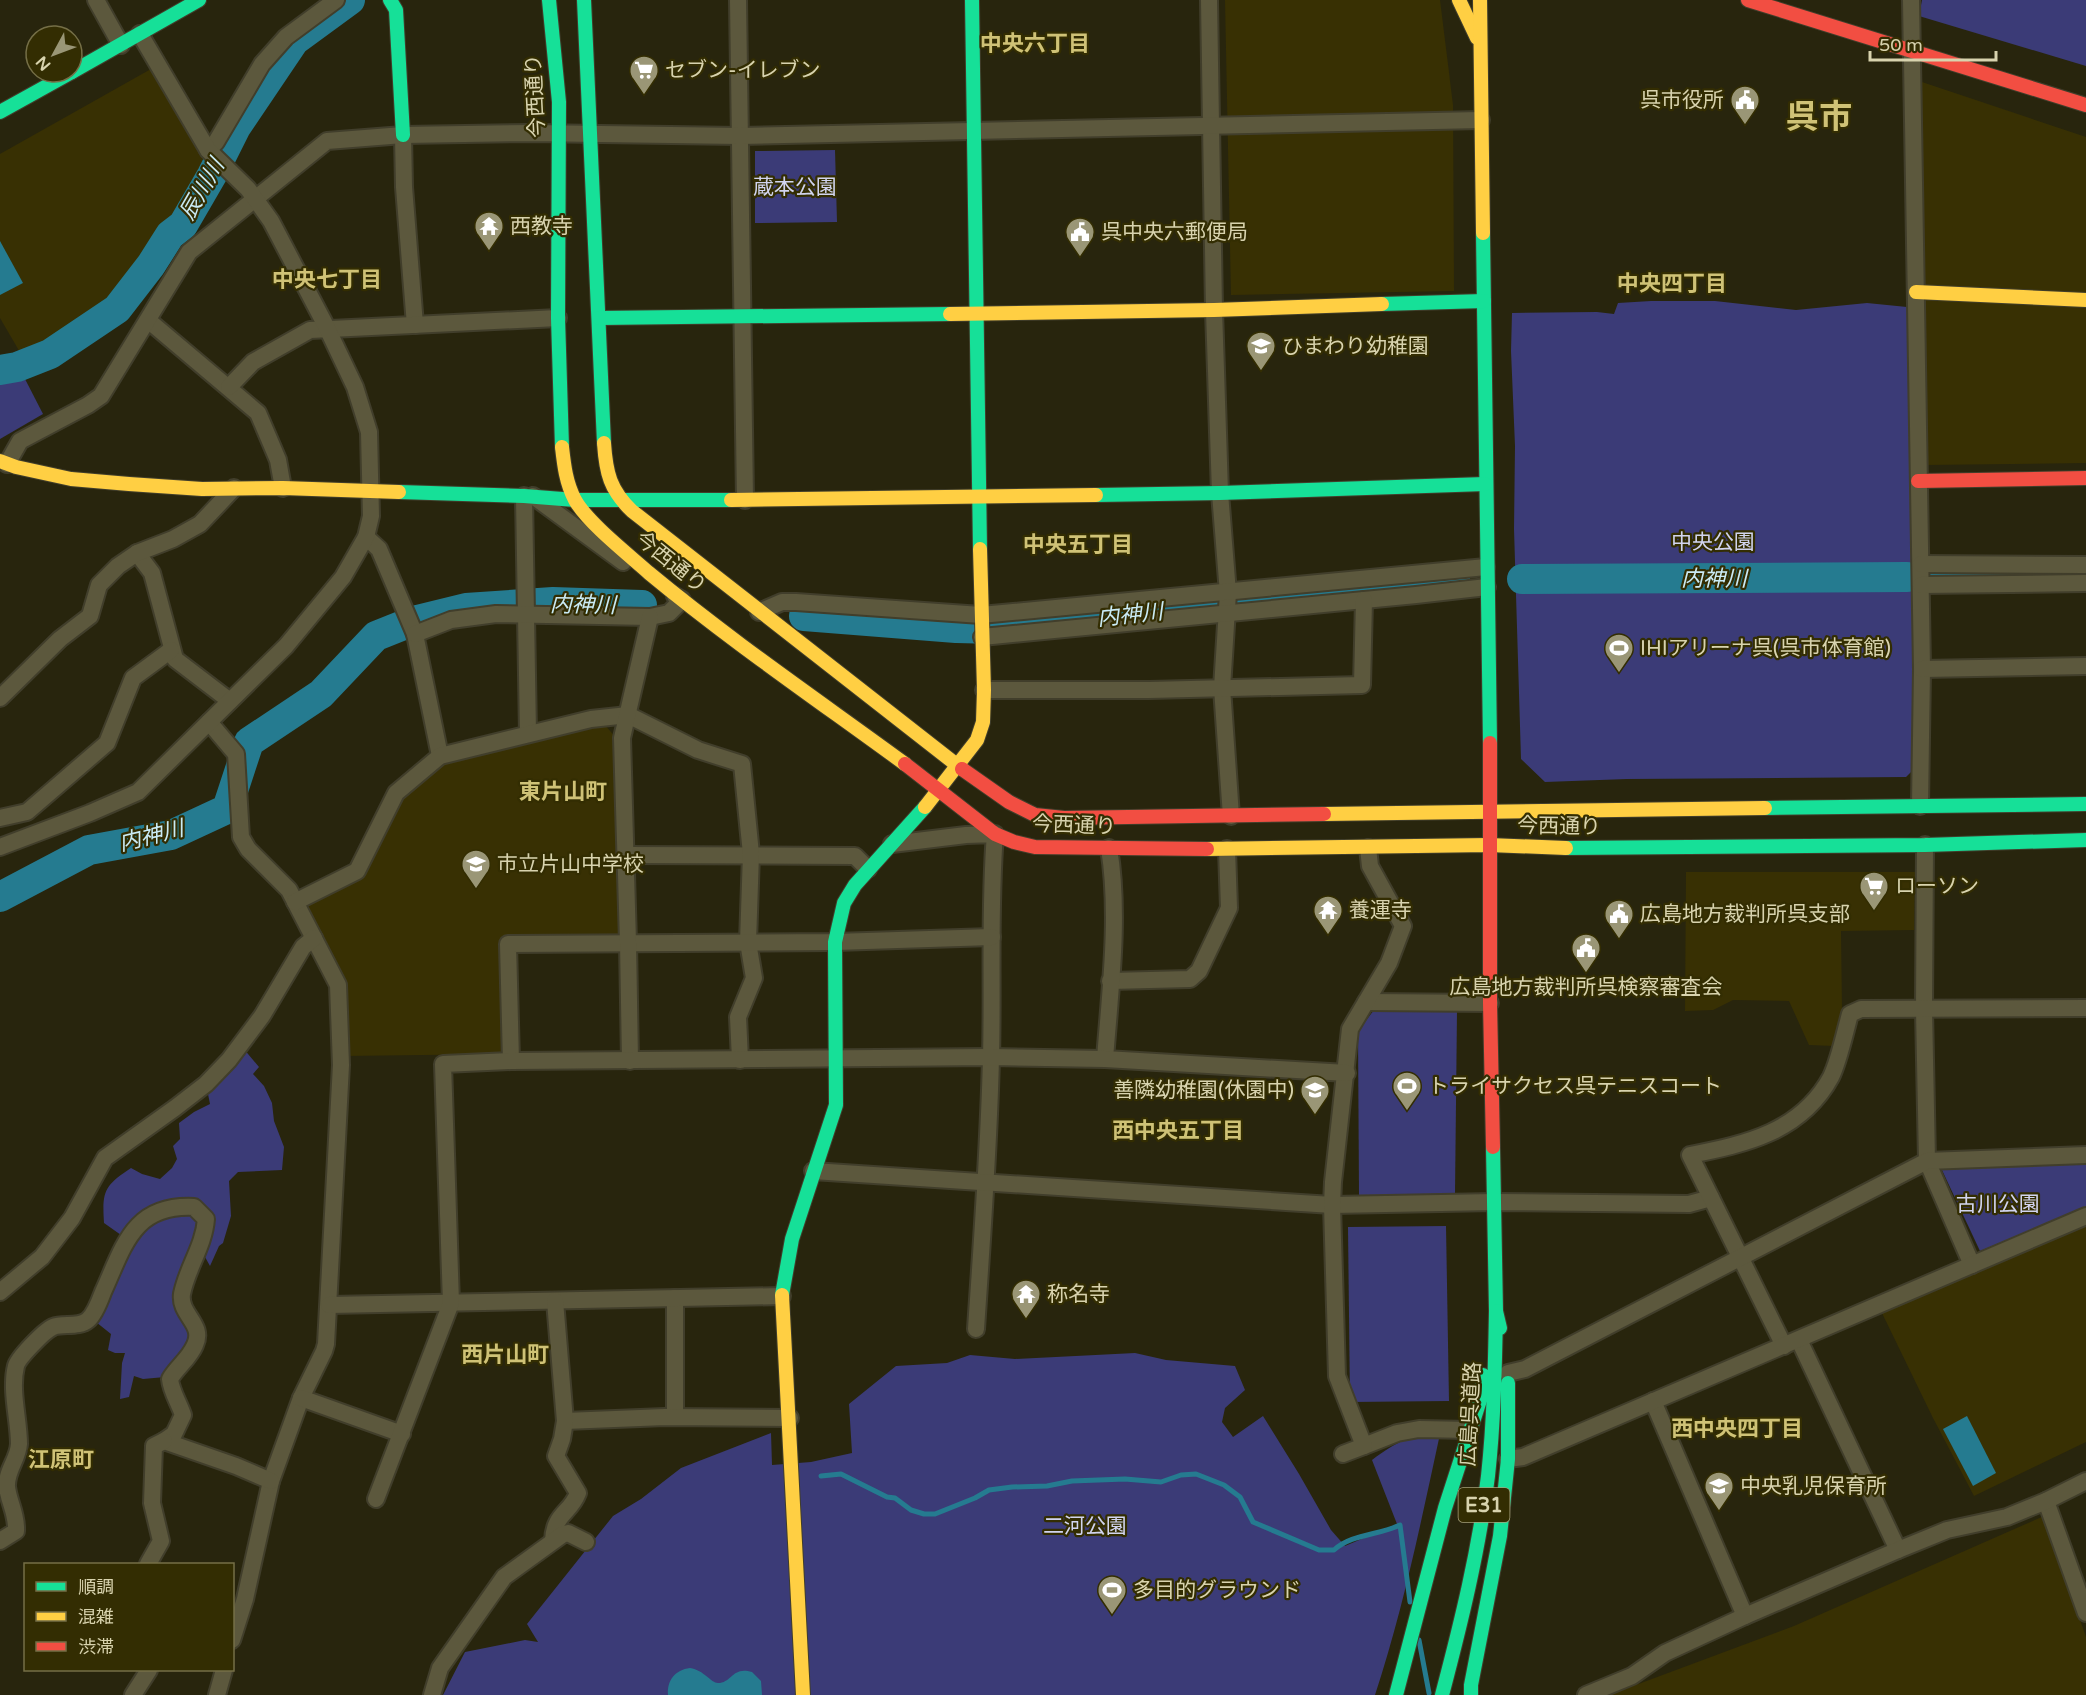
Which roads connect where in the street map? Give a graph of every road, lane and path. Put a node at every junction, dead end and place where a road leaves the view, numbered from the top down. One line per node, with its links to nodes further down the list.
1 (96, 0): 15 (street)
2 (199, 0): 14 (main road)
3 (336, 0): 29 (street)
4 (390, 0): 26 (main road)
5 (549, 0): 25 (main road, 今西通り)
6 (584, 0): 27 (main road, 今西通り)
7 (738, 0): 28 (street)
8 (972, 0): 24 (main road)
9 (1209, 0): 23 (street)
10 (1459, 0): 16 (main road)
11 (1480, 0): 16 (main road)
12 (1748, 0): 17 (main road)
13 (1911, 0): 17 (street)
14 (140, 34): 15 (main road); 29 (street)
15 (121, 45): 18 (main road)
16 (1481, 49): 22 (main road)
17 (1912, 51): 20 (main road); 31 (street)
18 (84, 65)
19 (50, 84): 21 (main road)
20 (2086, 105)
21 (0, 112)
22 (1481, 120): 23 (street); 33 (main road)
23 (1211, 126): 24 (street); 34 (street)
24 (974, 132): 28 (street); 35 (main road)
25 (559, 133): 26 (street); 27 (street); 36 (main road, 今西通り)
26 (403, 135): 30 (street); 40 (street)
27 (591, 135): 28 (street); 37 (main road, 今西通り)
28 (740, 136): 38 (street)
29 (216, 158): 30 (street)
30 (255, 200): 39 (street); 41 (street)
31 (1916, 292): 32 (main road); 45 (street)
32 (2086, 300)
33 (1484, 301): 34 (main road); 46 (main road)
34 (1214, 310): 35 (main road); 50 (street)
35 (976, 313): 38 (main road); 52 (main road)
36 (558, 318): 40 (street); 53 (main road, 今西通り)
37 (599, 318): 38 (main road); 54 (main road, 今西通り)
38 (743, 318): 55 (street)
39 (149, 321): 42 (street); 43 (street)
40 (415, 325): 41 (street)
41 (327, 328): 42 (street); 49 (street)
42 (229, 387): 48 (street)
43 (4, 463): 47 (main road)
44 (2086, 478): 45 (main road)
45 (1918, 481): 58 (street)
46 (1485, 484): 50 (main road); 60 (main road)
47 (234, 488): 48 (main road); 57 (street)
48 (283, 488): 49 (main road)
49 (371, 492): 51 (main road); 56 (street)
50 (1220, 493): 52 (main road); 66 (street)
51 (528, 496): 53 (main road); 64 (street); 67 (street)
52 (978, 497): 55 (main road); 69 (main road)
53 (575, 500): 54 (main road); 64 (main road, 今西通り)
54 (618, 500): 55 (main road); 68 (main road, 今西通り)
55 (745, 500)
56 (366, 537): 71 (street); 79 (street)
57 (137, 553): 73 (street); 78 (street)
58 (1921, 564): 59 (street); 62 (street)
59 (2086, 565)
60 (1486, 567): 63 (main road); 66 (street)
61 (2086, 583): 62 (street)
62 (1921, 585): 75 (street)
63 (1487, 586): 65 (street); 88 (main road)
64 (682, 600): 70 (street); 85 (main road, 今西通り)
65 (1364, 600): 66 (street); 76 (street)
66 (1227, 603): 69 (street); 72 (street); 76 (street)
67 (526, 606): 70 (street); 71 (street); 82 (street)
68 (759, 612): 69 (street); 84 (main road, 今西通り)
69 (981, 615): 72 (main road)
70 (650, 617): 80 (street)
71 (415, 634): 83 (street)
72 (982, 637): 77 (main road)
73 (171, 650): 79 (street); 90 (street)
74 (2086, 666): 75 (street)
75 (1922, 669): 87 (street)
76 (1222, 688): 77 (street); 89 (street)
77 (984, 690): 84 (main road)
78 (0, 698)
79 (230, 701): 81 (street)
80 (628, 715): 82 (street); 100 (street); 101 (street)
81 (209, 722): 96 (street); 103 (street)
82 (528, 734): 83 (street)
83 (440, 756): 103 (street)
84 (957, 765): 85 (main road); 89 (main road, 今西通り)
85 (937, 790): 91 (main road, 今西通り); 93 (main road)
86 (2086, 804): 87 (main road, 今西通り)
87 (1920, 806): 88 (main road, 今西通り)
88 (1490, 813): 89 (main road, 今西通り); 95 (main road)
89 (1231, 816)
90 (0, 818)
91 (995, 834): 93 (street); 97 (main road, 今西通り); 104 (street)
92 (2086, 840): 94 (main road, 今西通り)
93 (892, 844): 102 (main road)
94 (1925, 845): 95 (main road, 今西通り); 113 (street)
95 (1489, 846): 98 (main road, 今西通り); 111 (main road)
96 (0, 847)
97 (1109, 848): 99 (main road, 今西通り); 109 (street)
98 (1368, 848): 99 (main road, 今西通り); 110 (street)
99 (1227, 849): 109 (street)
100 (751, 854): 101 (street); 102 (street); 107 (street)
101 (626, 855): 106 (street)
102 (868, 869): 108 (main road)
103 (295, 902): 105 (street)
104 (992, 937): 108 (street); 114 (street)
105 (314, 939): 131 (street); 136 (street)
106 (628, 942): 107 (street); 118 (street); 119 (street)
107 (748, 942): 108 (street); 117 (street)
108 (835, 942): 115 (main road)
109 (1110, 981): 116 (street)
110 (1366, 1002): 111 (street); 120 (street)
111 (1490, 1002): 126 (main road)
112 (2086, 1008): 113 (street)
113 (1924, 1009): 122 (street); 125 (street)
114 (992, 1057): 115 (street); 116 (street); 124 (street)
115 (835, 1059): 117 (street); 123 (main road)
116 (1105, 1059): 120 (street)
117 (740, 1060): 119 (street)
118 (511, 1061): 119 (street); 135 (street)
119 (630, 1061)
120 (1347, 1073): 127 (street)
121 (2086, 1155): 122 (street)
122 (1927, 1161): 129 (street); 130 (street)
123 (813, 1171): 124 (street); 132 (main road)
124 (986, 1183): 127 (street); 138 (street)
125 (1711, 1198): 126 (street); 129 (street)
126 (1496, 1202): 127 (street); 137 (main road); 146 (main road)
127 (1332, 1205): 149 (street)
128 (2086, 1216): 130 (street)
129 (1741, 1258): 139 (street); 140 (street)
130 (1972, 1265): 139 (street)
131 (0, 1292)
132 (782, 1296): 133 (street); 144 (main road)
133 (675, 1298): 134 (street); 143 (street)
134 (555, 1301): 135 (street); 145 (street)
135 (451, 1303): 136 (street); 147 (street)
136 (329, 1305): 141 (street)
137 (1496, 1311): 140 (main road); 172 (main road, 広島呉道路 / E31)
138 (976, 1329)
139 (1791, 1343): 142 (street); 159 (street)
140 (1508, 1373): 151 (main road)
141 (301, 1398): 147 (street); 152 (street)
142 (1653, 1401): 151 (street); 163 (street)
143 (675, 1416): 144 (street); 145 (street)
144 (790, 1418): 170 (main road)
145 (565, 1421): 157 (street)
146 (1470, 1430): 149 (street); 171 (main road)
147 (402, 1434): 154 (street)
148 (164, 1441): 152 (street); 156 (street); 160 (street)
149 (1364, 1446): 150 (street)
150 (1343, 1454)
151 (1508, 1459): 173 (main road)
152 (271, 1481): 164 (street)
153 (2086, 1481): 155 (street)
154 (376, 1499)
155 (2046, 1501): 159 (street); 161 (street)
156 (0, 1541)
157 (553, 1541): 158 (street); 169 (street)
158 (586, 1542)
159 (1898, 1550): 163 (street)
160 (149, 1563)
161 (2082, 1588): 162 (street)
162 (2086, 1613)
163 (1745, 1616): 174 (street)
164 (234, 1634)
165 (148, 1671): 167 (street)
166 (224, 1671): 168 (street)
167 (133, 1695)
168 (217, 1695)
169 (432, 1695)
170 (803, 1695)
171 (1396, 1695)
172 (1442, 1695)
173 (1471, 1695)
174 (1586, 1695)

